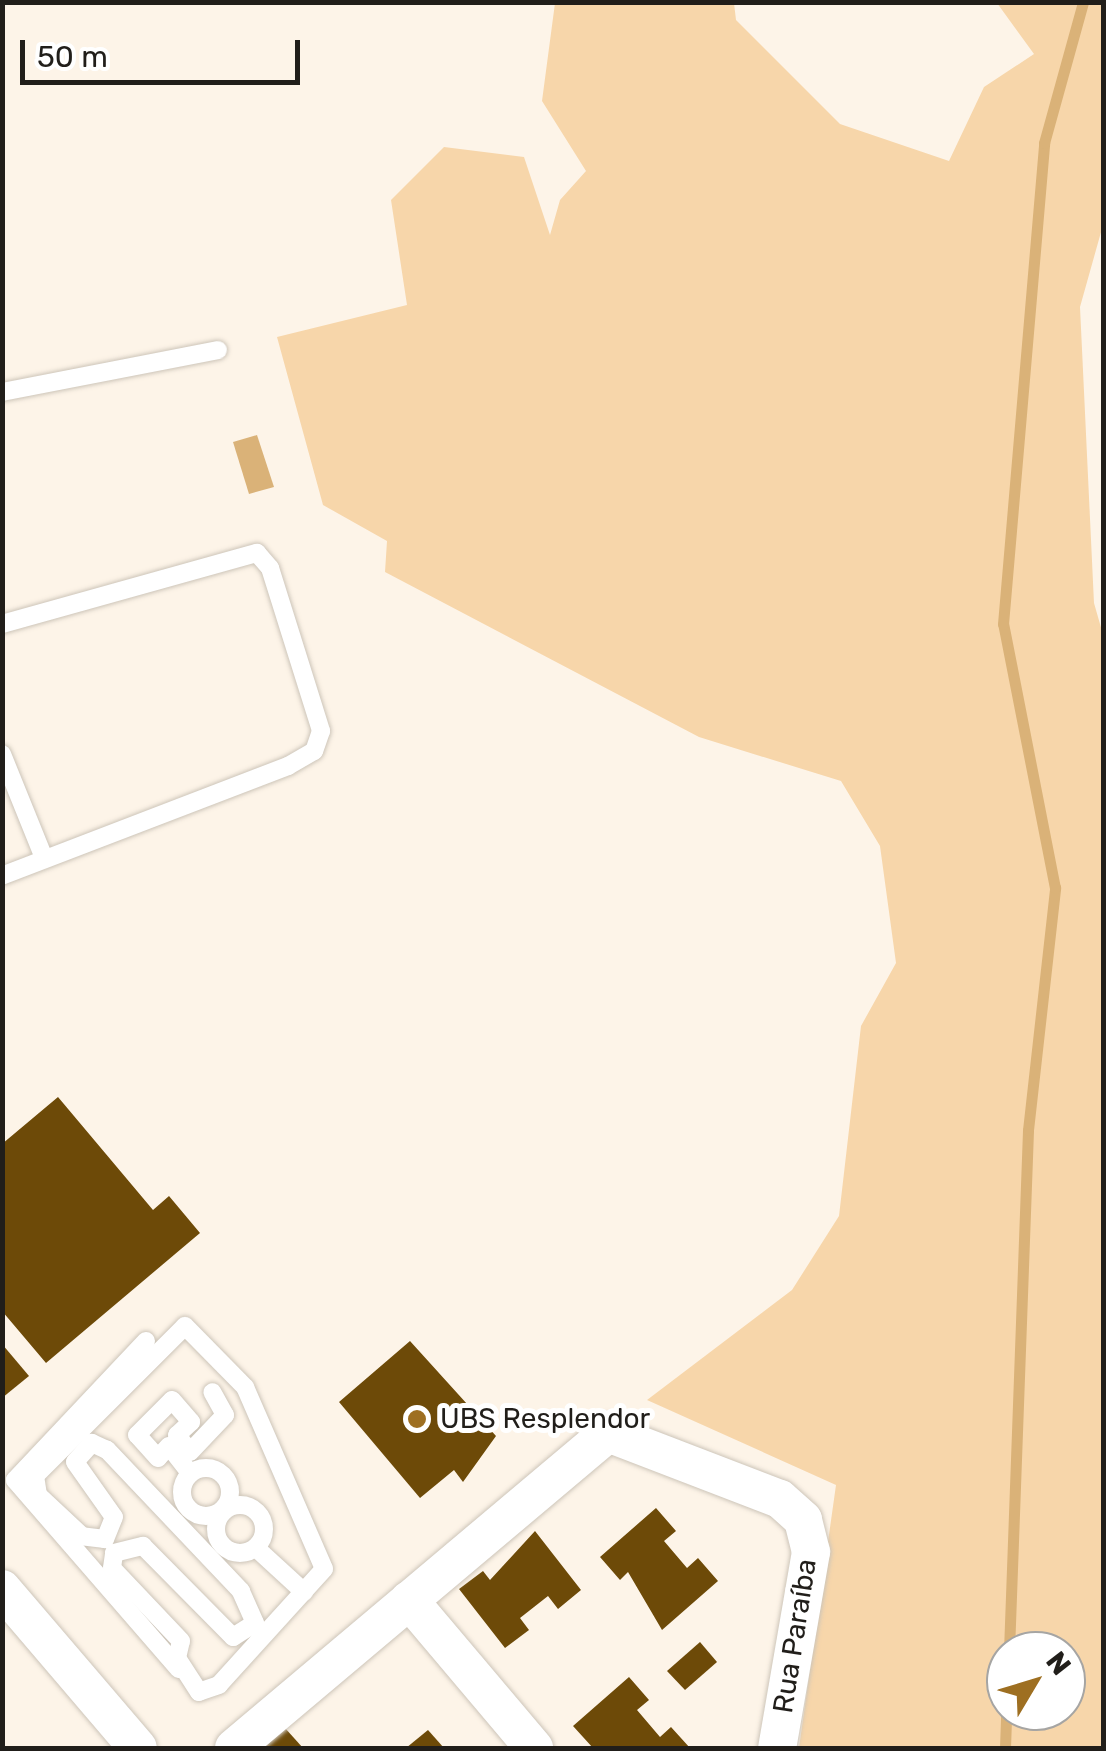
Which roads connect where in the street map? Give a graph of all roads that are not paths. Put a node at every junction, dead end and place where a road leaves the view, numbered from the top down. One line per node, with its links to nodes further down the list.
1 (218, 350): 2 (lane)
2 (2, 392)
3 (2, 624): 5 (lane)
4 (2, 754): 5 (lane)
5 (44, 858): 6 (lane)
6 (2, 876)
7 (146, 1341): 15 (lane)
8 (212, 1392): 9 (lane)
9 (190, 1473): 10 (lane); 10 (lane)
10 (222, 1511): 11 (lane); 11 (lane)
11 (256, 1548): 13 (lane)
12 (2, 1589): 16 (street)
13 (304, 1592): 15 (lane); 15 (lane)
14 (409, 1600): 17 (street, Rua Paraíba); 18 (street); 19 (street, Rua Paraíba)
15 (199, 1692)
16 (138, 1748)
17 (234, 1748)
18 (534, 1748)
19 (777, 1748)

